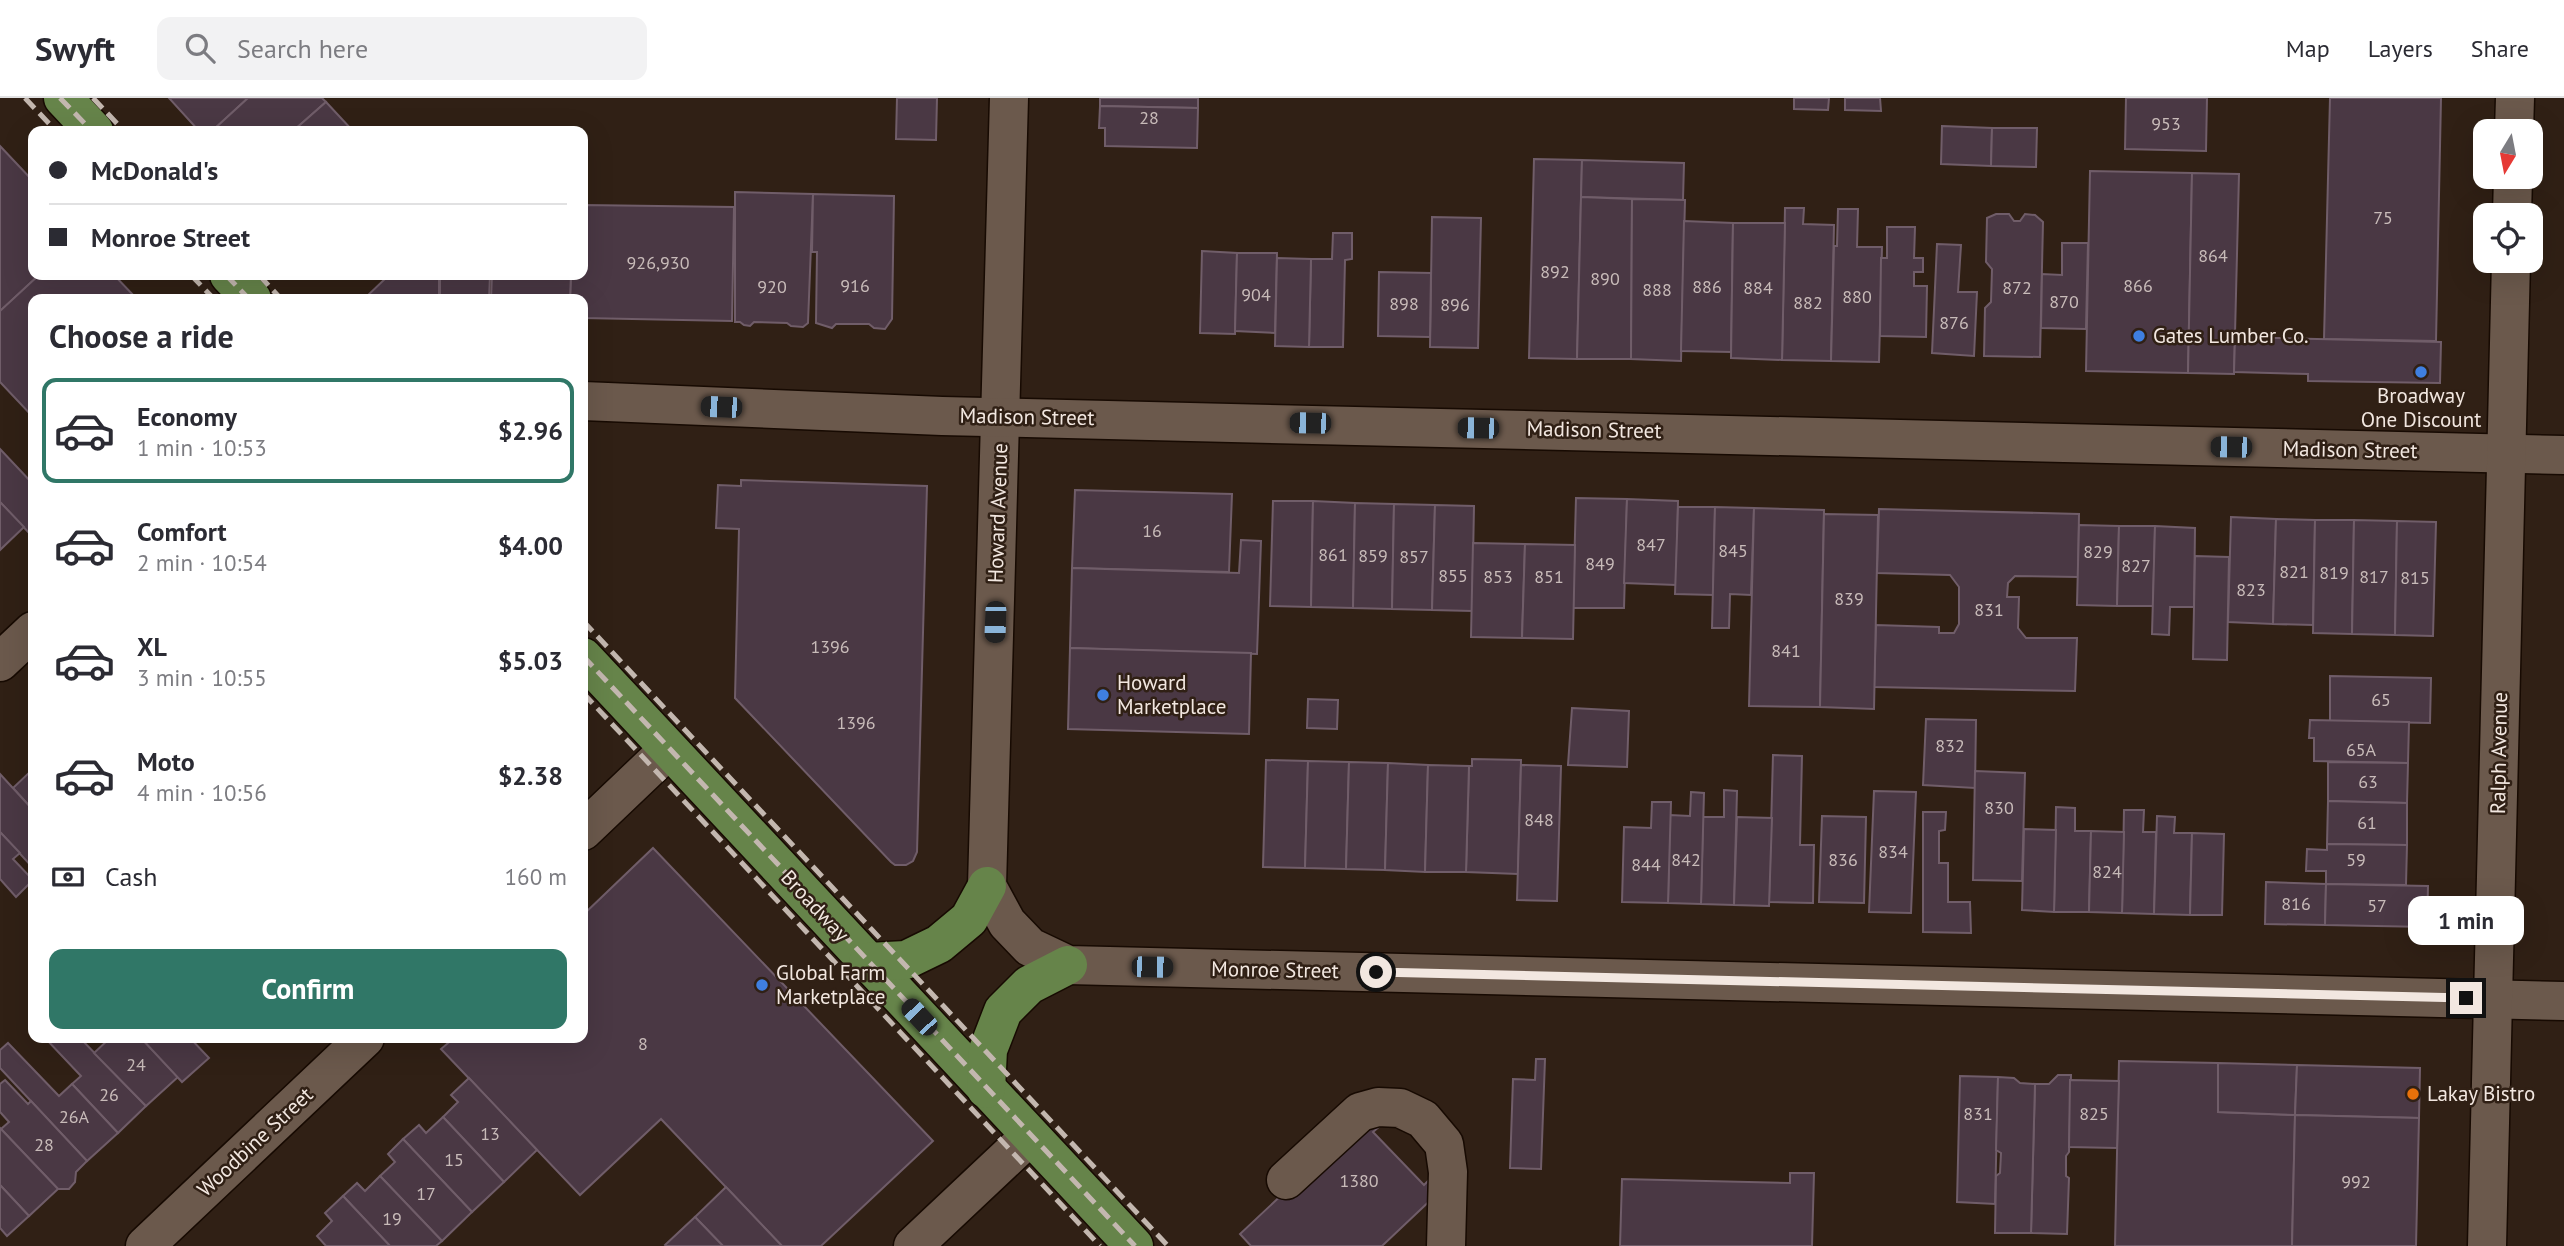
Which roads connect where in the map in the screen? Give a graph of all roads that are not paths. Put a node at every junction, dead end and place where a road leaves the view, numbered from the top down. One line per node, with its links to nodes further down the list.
1 (63, 98): 5 (main road)
2 (1009, 98): 10 (street, Howard Avenue)
3 (2515, 98): 4 (street)
4 (2514, 119)
5 (89, 126)
6 (2511, 273): 11 (street, Ralph Avenue)
7 (234, 280): 8 (main road)
8 (247, 294)
9 (588, 401): 10 (street, Madison Street)
10 (1001, 416): 11 (street, Madison Street); 18 (street, Howard Avenue)
11 (2506, 454): 12 (street, Madison Street); 21 (street, Ralph Avenue)
12 (2564, 455)
13 (28, 636): 14 (street)
14 (0, 662)
15 (588, 662): 16 (main road, Broadway)
16 (668, 750): 17 (street); 19 (main road, Broadway)
17 (588, 826)
18 (987, 886): 19 (main road); 20 (street, Monroe Street)
19 (868, 962): 24 (main road, Broadway)
20 (1068, 965): 21 (street, Monroe Street); 24 (main road)
21 (2493, 999): 22 (street, Monroe Street); 31 (street, Ralph Avenue)
22 (2564, 1001)
23 (360, 1043): 27 (street, Woodbine Street)
24 (986, 1089): 25 (main road, Broadway)
25 (1030, 1136): 28 (street); 29 (main road, Broadway)
26 (1286, 1180): 30 (street)
27 (145, 1246)
28 (913, 1246)
29 (1135, 1246)
30 (1446, 1246)
31 (2487, 1246)

